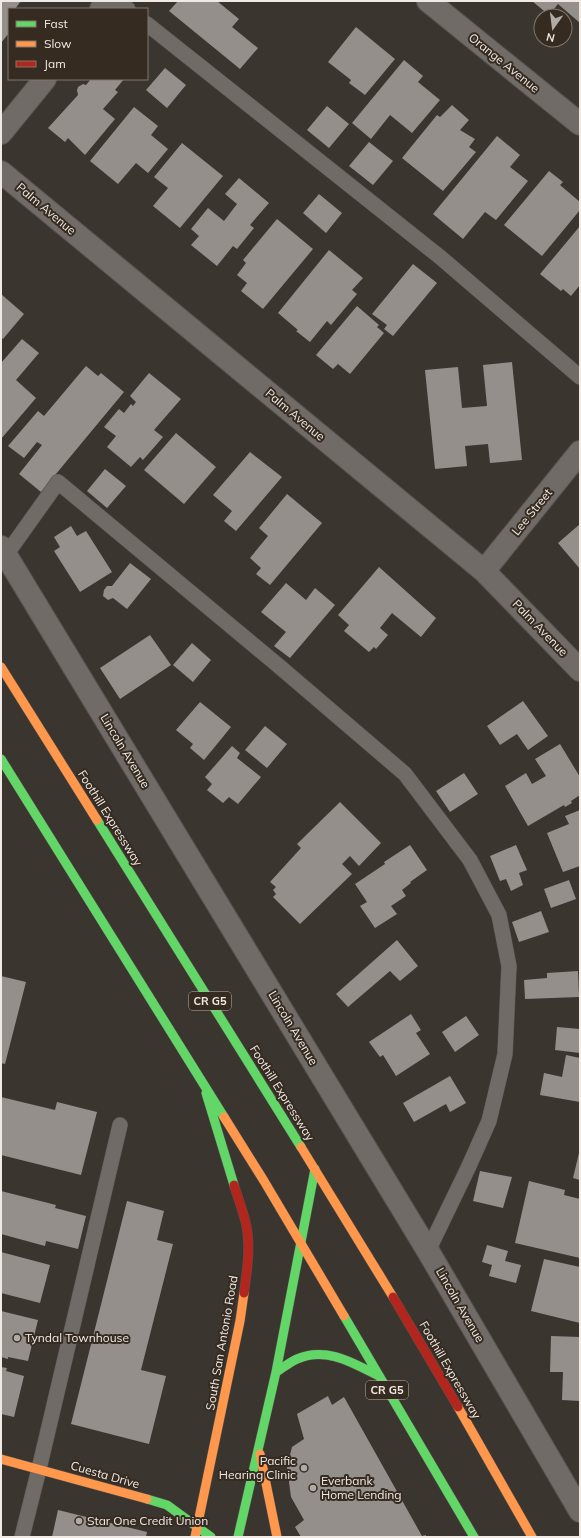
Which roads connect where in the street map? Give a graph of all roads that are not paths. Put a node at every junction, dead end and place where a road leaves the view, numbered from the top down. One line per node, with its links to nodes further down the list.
1 (118, 1): 3 (lane)
2 (428, 1): 6 (street, Orange Avenue)
3 (127, 8)
4 (148, 25): 9 (lane)
5 (44, 80): 7 (street)
6 (580, 124)
7 (1, 133)
8 (1, 172): 12 (street, Palm Avenue)
9 (580, 377)
10 (580, 452): 12 (street, Lee Street)
11 (4, 551): 20 (street, Lincoln Avenue); 20 (lane)
12 (484, 571): 14 (street, Palm Avenue)
13 (1, 668): 18 (main road, Foothill Expressway / CR G5)
14 (580, 670)
15 (1, 759): 16 (main road, CR G5)
16 (203, 1085): 19 (main road, CR G5); 27 (main road, South San Antonio Road)
17 (120, 1125): 25 (lane)
18 (315, 1169): 19 (main road); 34 (main road, Foothill Expressway / CR G5)
19 (301, 1243): 21 (main road); 22 (main road, CR G5)
20 (428, 1251): 26 (street, Lincoln Avenue)
21 (276, 1372): 22 (main road); 23 (main road)
22 (379, 1376): 33 (main road, CR G5)
23 (258, 1447): 31 (main road); 32 (main road)
24 (1, 1459): 25 (main road, Cuesta Drive)
25 (39, 1469): 27 (main road, Cuesta Drive); 28 (lane)
26 (580, 1510)
27 (197, 1526): 29 (main road, South San Antonio Road); 30 (main road, Cuesta Drive)
28 (22, 1537)
29 (195, 1537)
30 (212, 1537)
31 (238, 1537)
32 (277, 1537)
33 (474, 1537)
34 (532, 1537)

